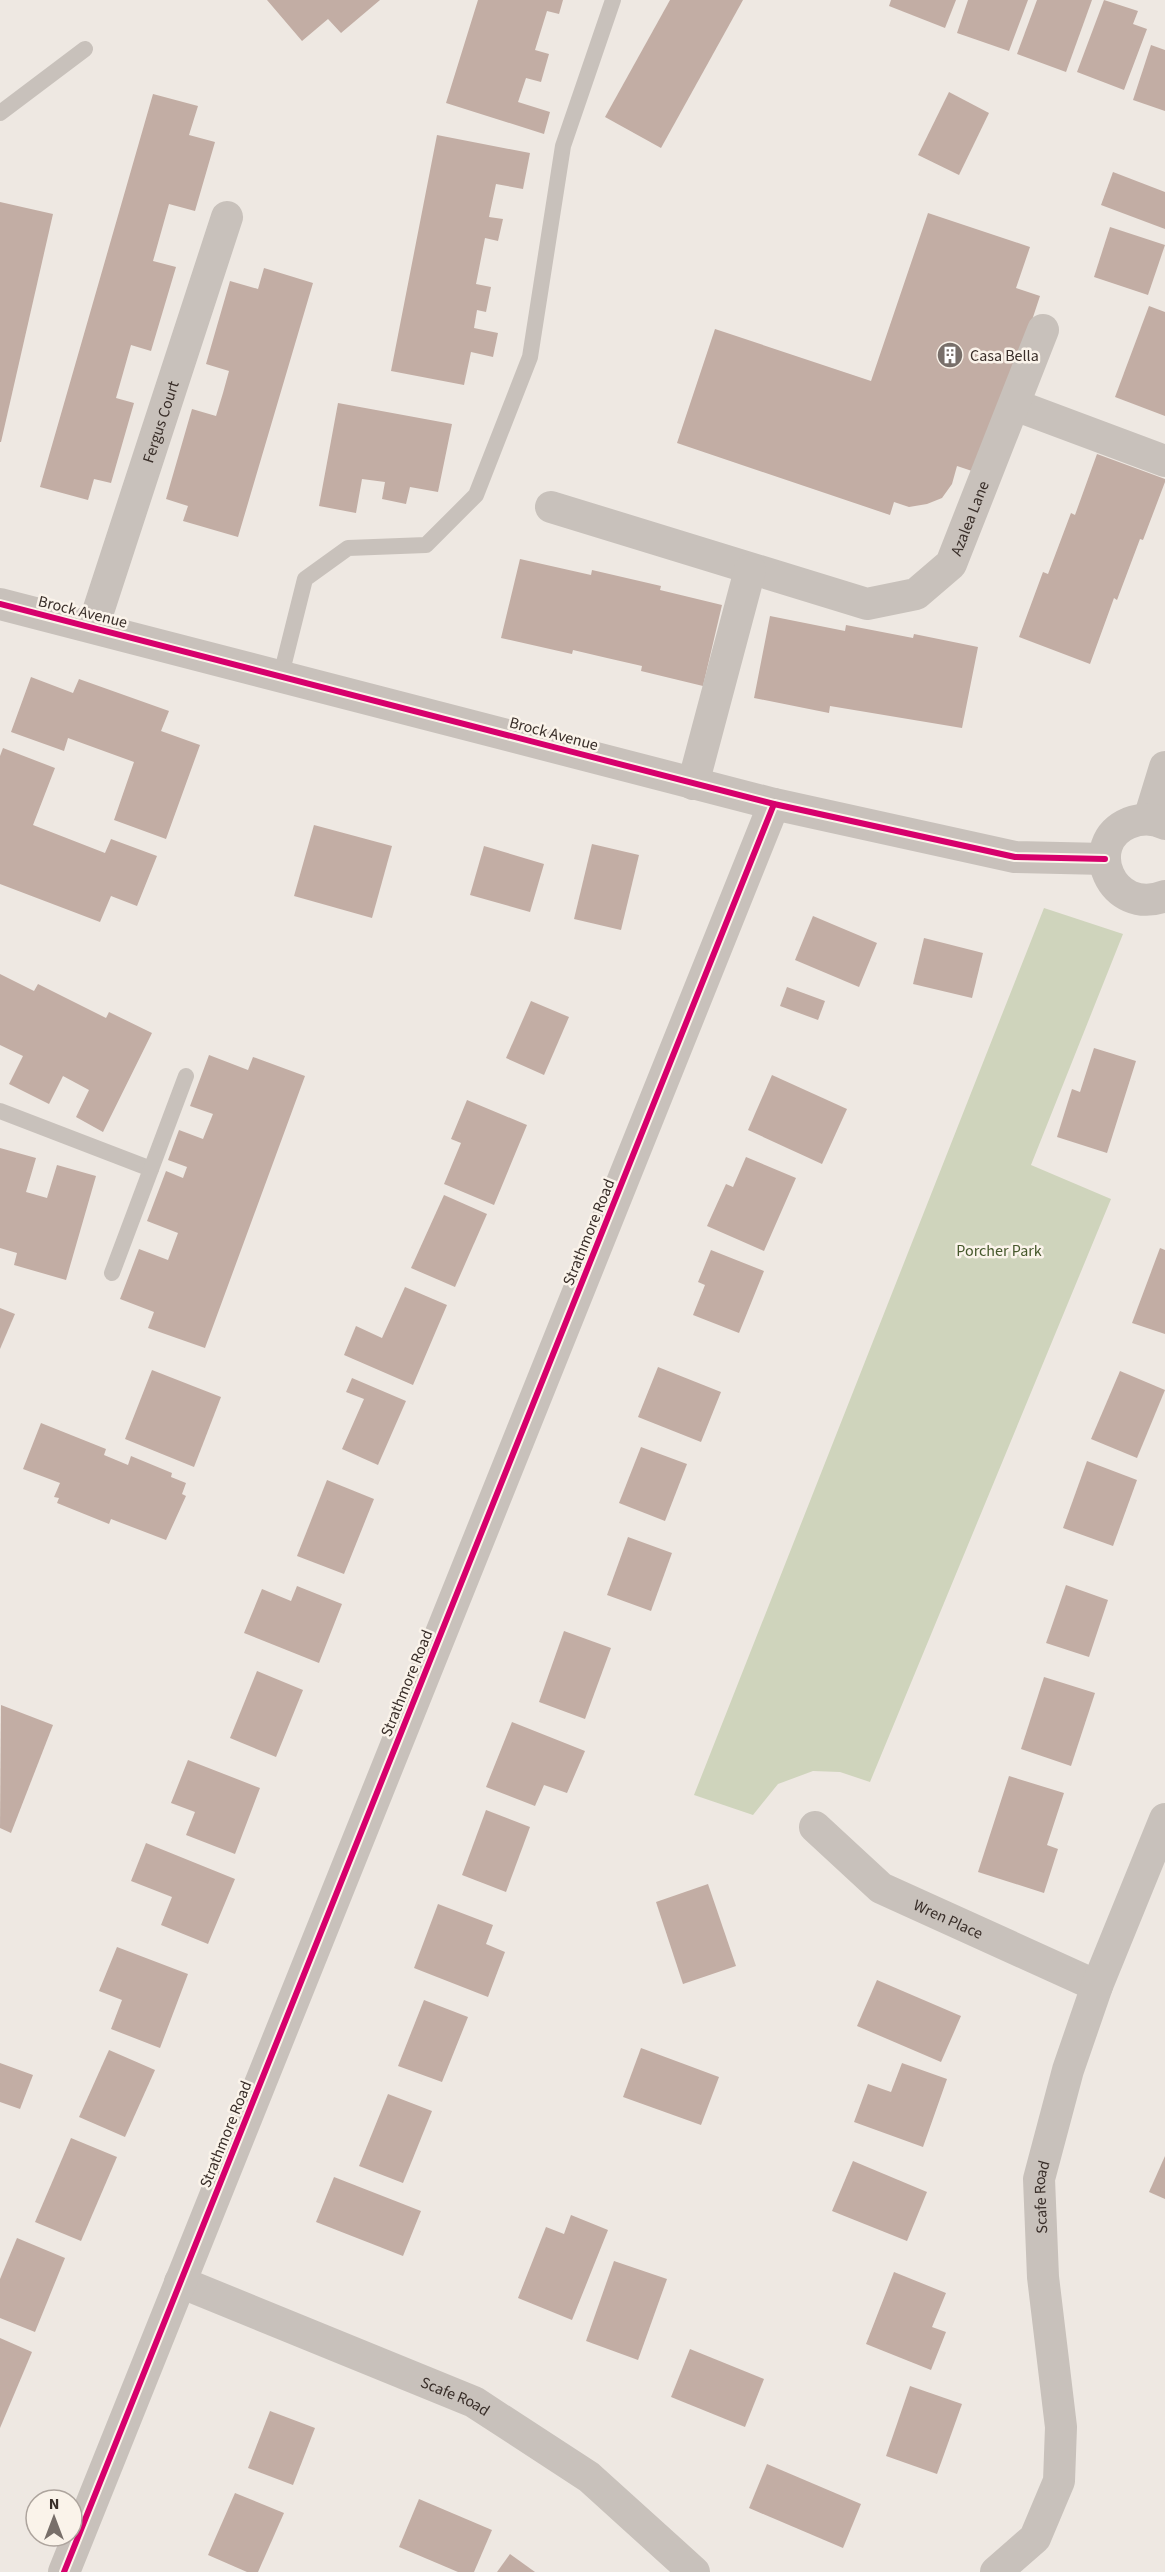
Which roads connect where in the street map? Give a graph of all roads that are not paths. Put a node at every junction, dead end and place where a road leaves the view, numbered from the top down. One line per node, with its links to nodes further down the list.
1 (613, 0): 12 (lane)
2 (85, 49): 3 (lane)
3 (0, 113)
4 (227, 217): 11 (street, Fergus Court)
5 (1043, 330): 6 (street, Azalea Lane)
6 (1015, 405): 7 (street); 9 (street, Azalea Lane)
7 (1165, 461)
8 (551, 507): 9 (street, Azalea Lane)
9 (750, 570): 14 (street)
10 (0, 604): 11 (street, Brock Avenue)
11 (93, 627): 12 (street, Brock Avenue)
12 (281, 675): 14 (street, Brock Avenue)
13 (1165, 767): 16 (street)
14 (693, 784): 15 (street, Brock Avenue)
15 (774, 804): 17 (street, Brock Avenue); 26 (street, Strathmore Road)
16 (1157, 821): 17 (street)
17 (1105, 859): 18 (street)
18 (1165, 896)
19 (186, 1076): 21 (lane)
20 (0, 1112): 21 (lane)
21 (151, 1169): 22 (lane)
22 (112, 1273)
23 (1165, 1819): 25 (street, Scafe Road)
24 (815, 1827): 25 (street, Wren Place)
25 (1097, 1986): 29 (street, Scafe Road)
26 (180, 2282): 27 (street, Strathmore Road); 28 (street, Scafe Road)
27 (64, 2572)
28 (694, 2572)
29 (996, 2572)

